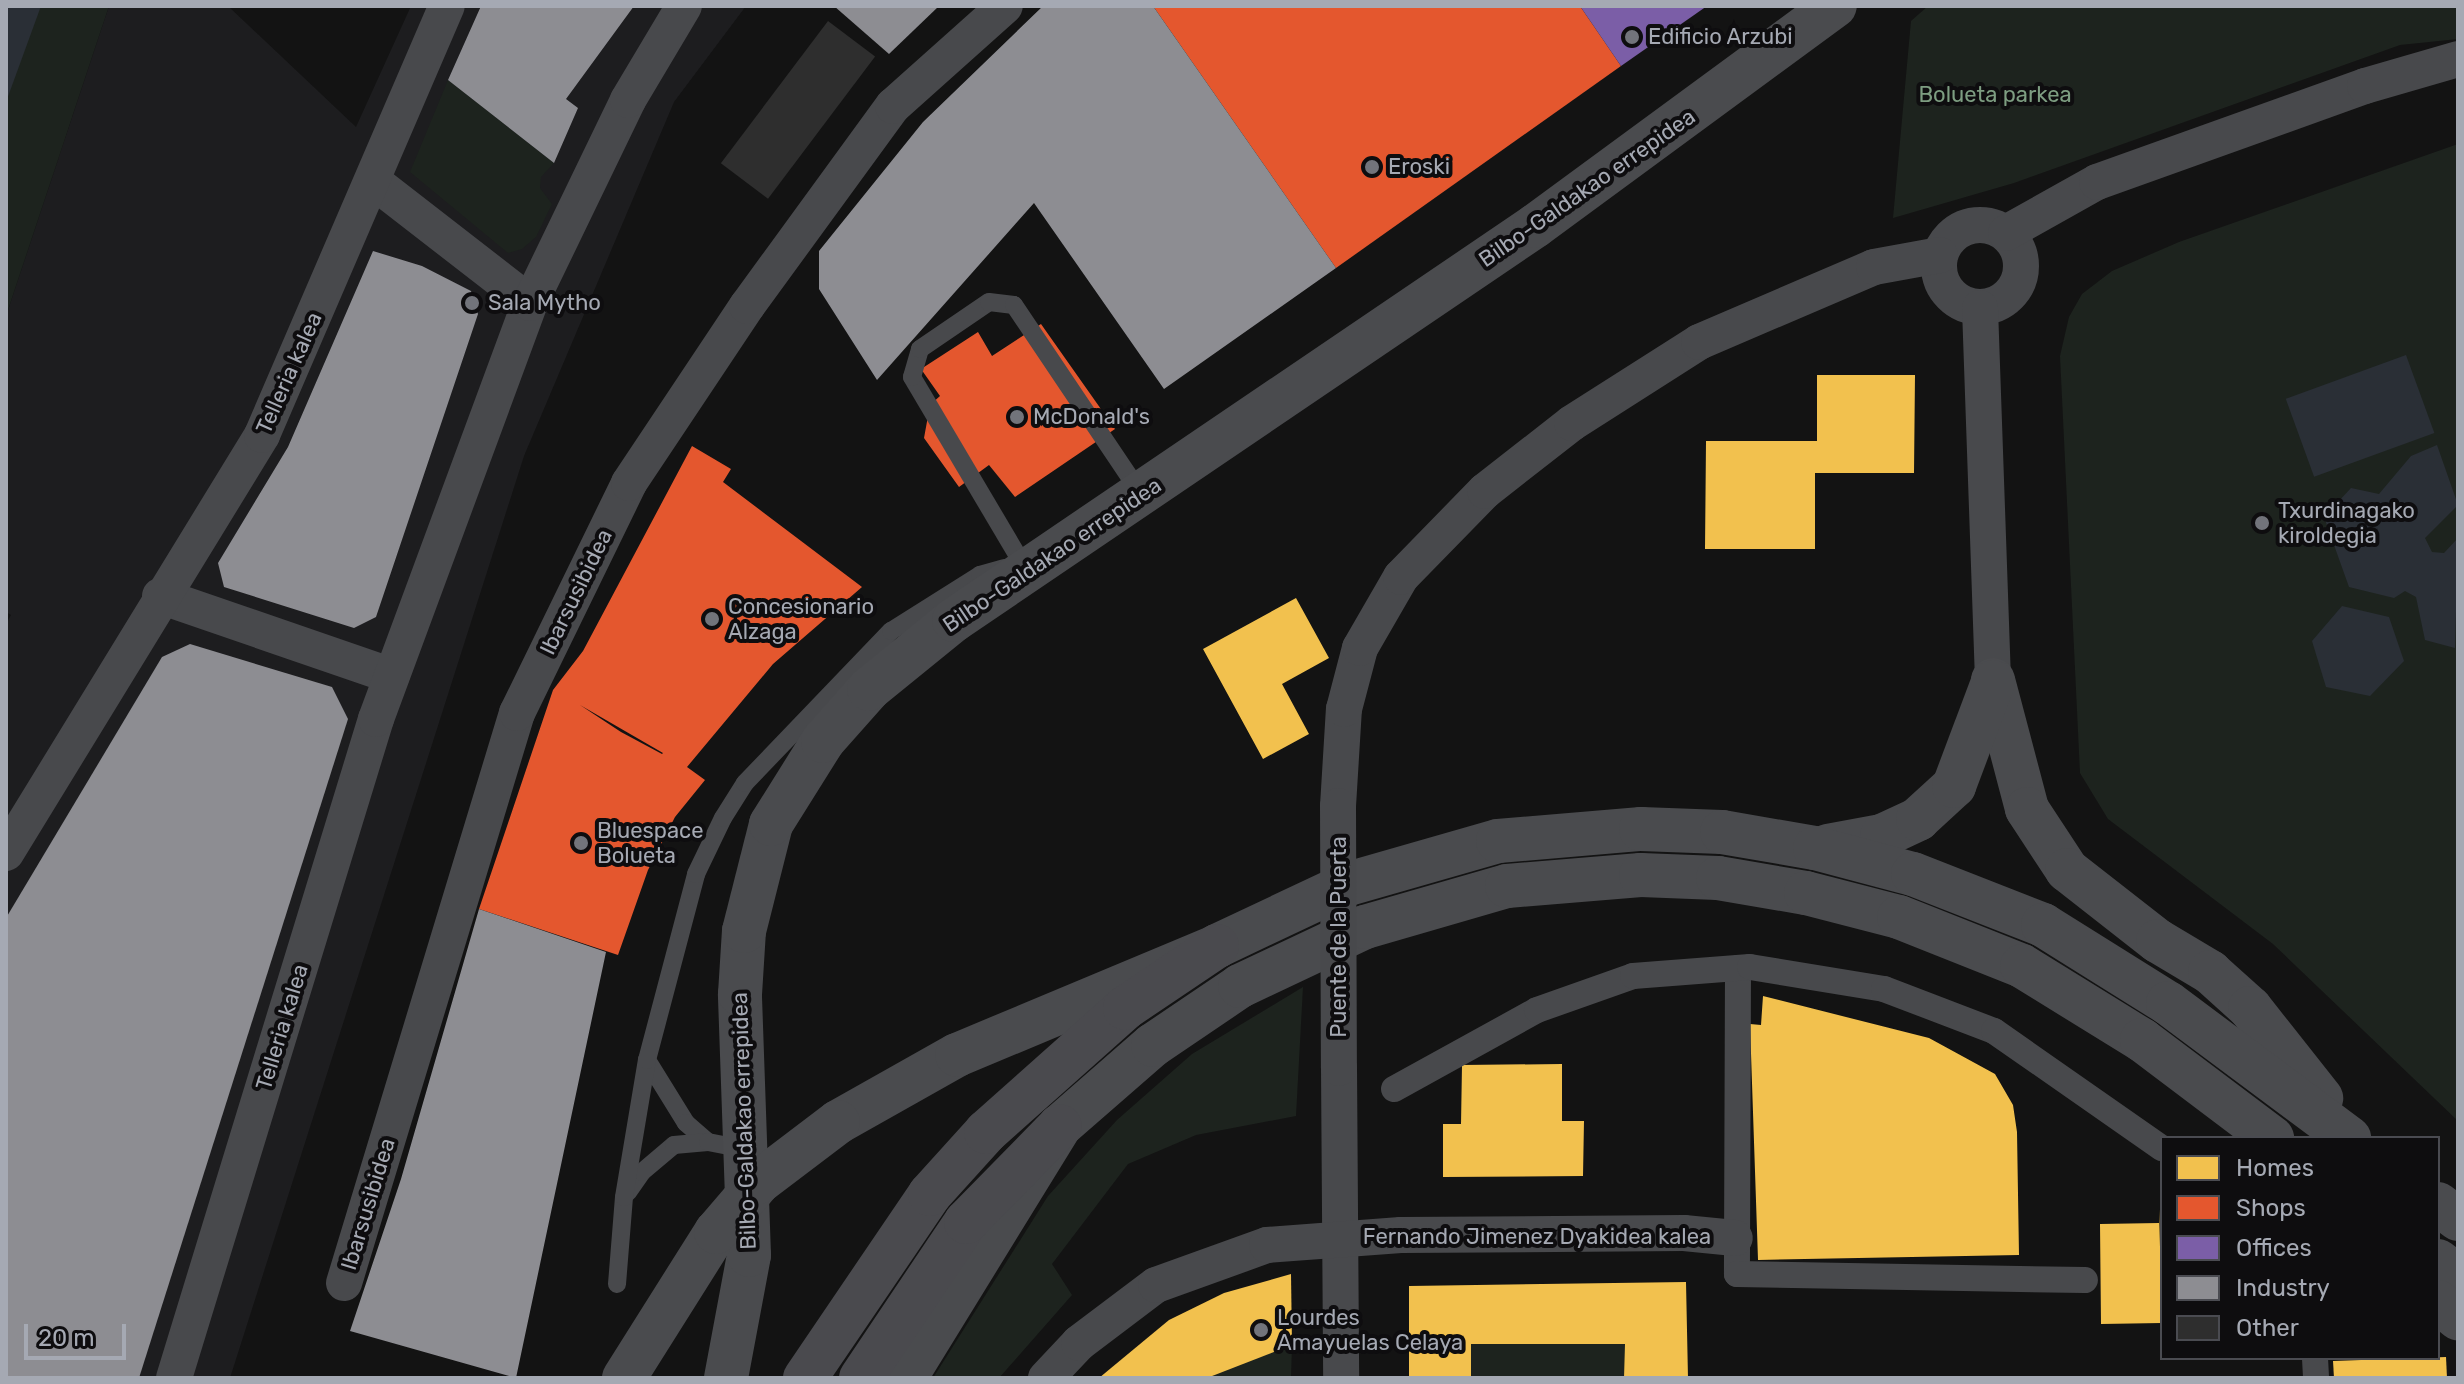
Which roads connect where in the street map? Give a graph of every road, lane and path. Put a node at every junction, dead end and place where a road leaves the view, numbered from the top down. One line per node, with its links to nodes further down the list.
1 (447, 6): 6 (street, Telleria kalea)
2 (684, 6): 9 (street, Telleria kalea)
3 (1005, 6): 36 (street, Ibarsusibidea)
4 (1835, 6): 11 (main road, Bilbo-Galdakao errepidea)
5 (2458, 59): 7 (street)
6 (373, 181): 9 (street); 13 (street, Telleria kalea)
7 (2006, 233): 8 (street); 10 (street)
8 (1940, 255): 10 (street); 31 (street, Puente de la Puerta, bridge)
9 (530, 303): 14 (street, Telleria kalea)
10 (1980, 308): 15 (street)
11 (1141, 494): 12 (main road, Bilbo-Galdakao errepidea); 12 (lane)
12 (1037, 558): 20 (lane); 26 (main road, Bilbo-Galdakao errepidea)
13 (160, 596): 14 (street); 17 (street, Telleria kalea)
14 (392, 676): 40 (street, Telleria kalea)
15 (1993, 680): 16 (main road); 25 (main road)
16 (1815, 848): 18 (main road); 24 (main road)
17 (6, 853)
18 (1217, 946): 41 (main road, bridge); 43 (highway)
19 (1738, 968): 21 (street); 27 (street); 32 (street, Fernando Jimenez Dyakidea kalea)
20 (647, 1060): 26 (lane); 28 (lane)
21 (1394, 1089)
22 (1060, 1126): 23 (main road); 44 (highway); 45 (main road)
23 (2269, 1136)
24 (2347, 1136)
25 (2348, 1136)
26 (727, 1146): 28 (lane); 42 (main road, Bilbo-Galdakao errepidea)
27 (2160, 1147)
28 (624, 1197): 37 (lane)
29 (2440, 1206): 30 (main road)
30 (2458, 1219)
31 (1340, 1237): 32 (street, Fernando Jimenez Dyakidea kalea); 46 (street, Fernando Jimenez Dyakidea kalea); 47 (street, Puente de la Puerta)
32 (1735, 1238): 35 (street, Fernando Jimenez Dyakidea kalea)
33 (2440, 1262): 34 (main road)
34 (2458, 1276)
35 (2085, 1280)
36 (344, 1283)
37 (617, 1284)
38 (2440, 1304): 39 (main road)
39 (2458, 1318)
40 (174, 1378)
41 (624, 1378)
42 (726, 1378)
43 (805, 1378)
44 (861, 1378)
45 (905, 1378)
46 (1046, 1378)
47 (1341, 1378)

